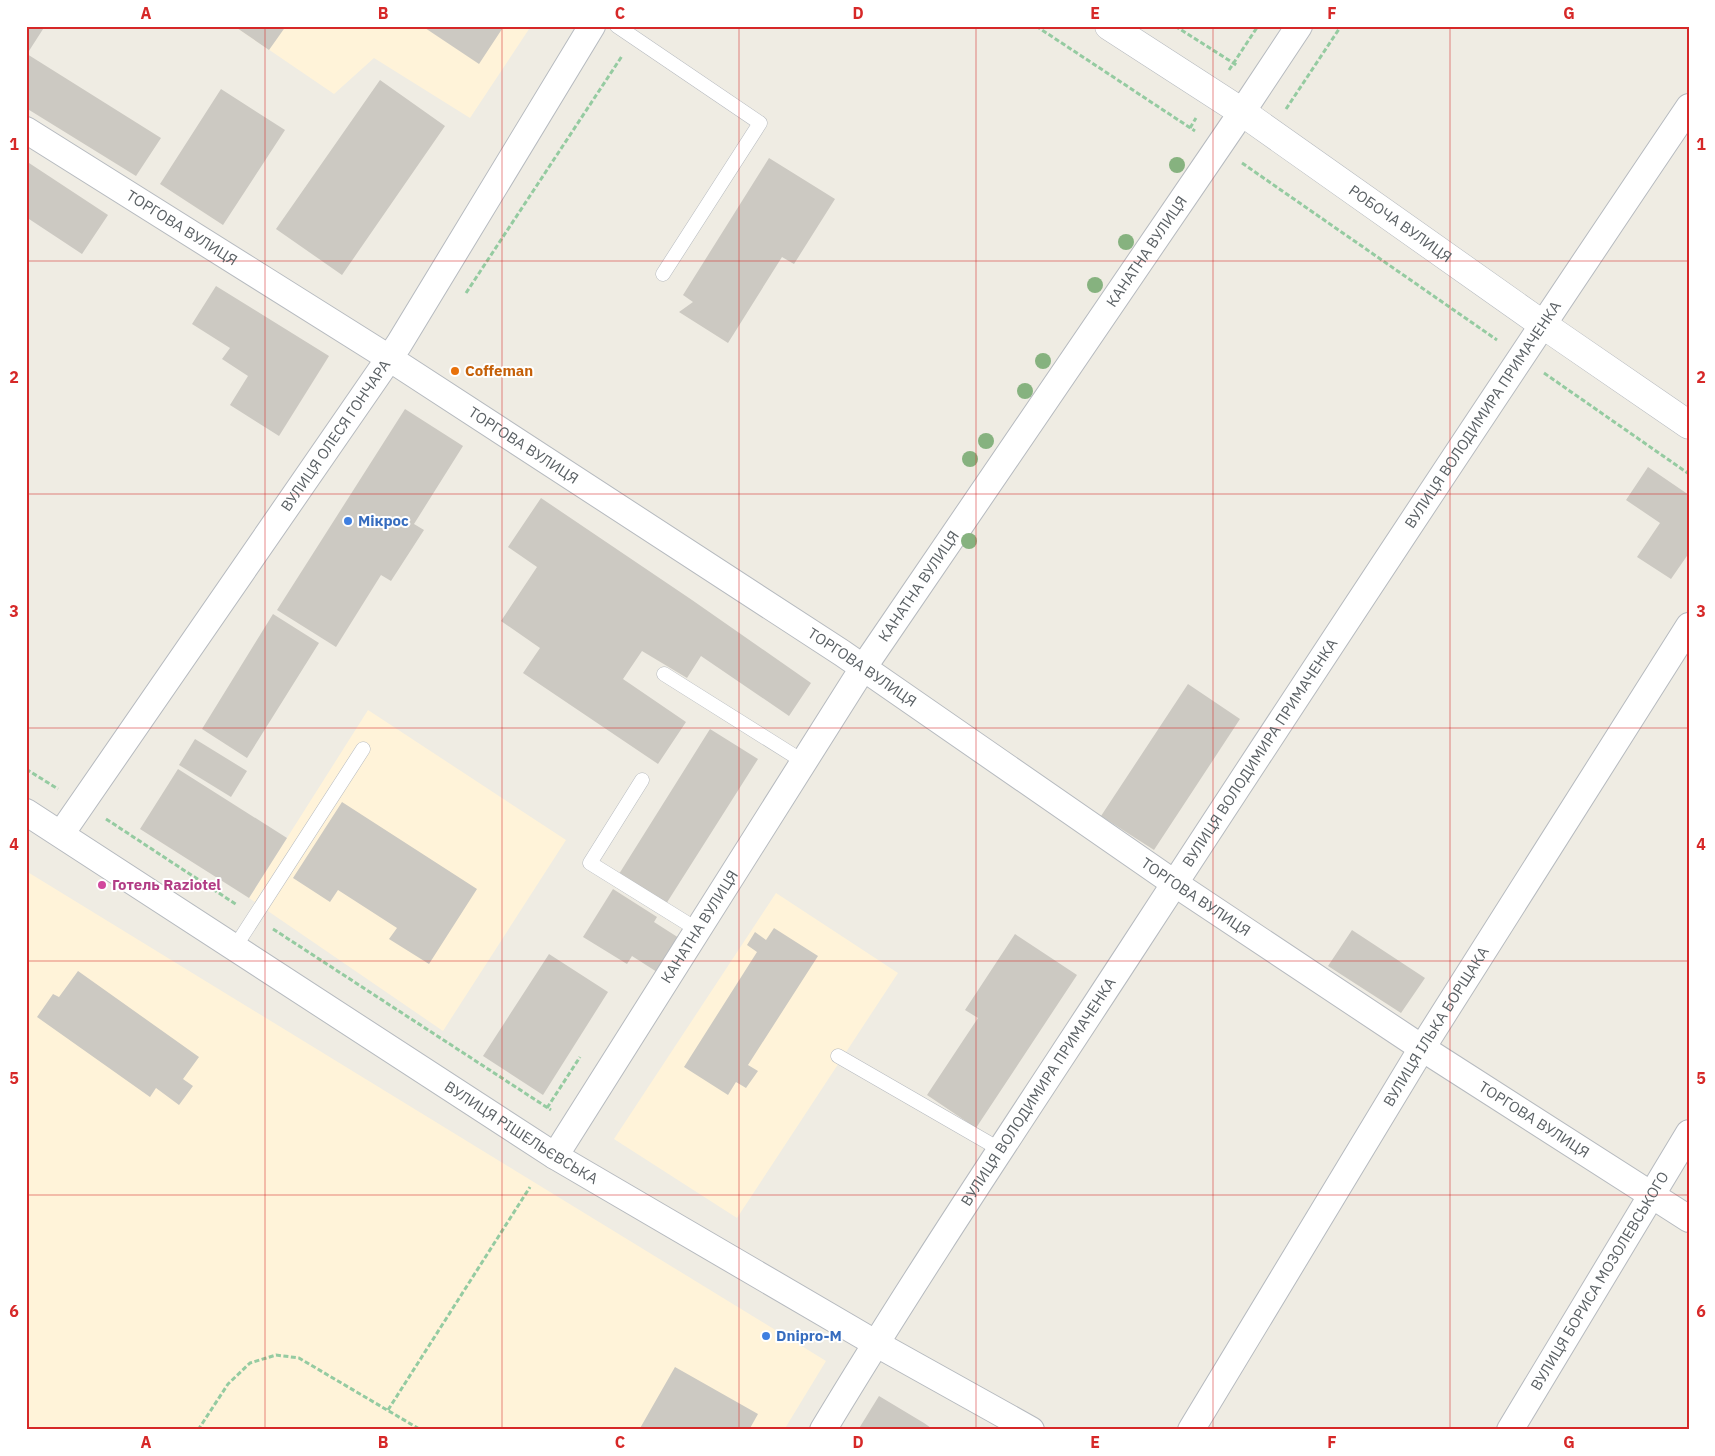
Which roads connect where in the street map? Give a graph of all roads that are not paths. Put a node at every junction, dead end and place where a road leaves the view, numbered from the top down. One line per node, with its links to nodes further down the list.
1 (592, 26): 10 (street, ВУЛИЦЯ ОЛЕСЯ ГОНЧАРА)
2 (617, 26): 8 (lane)
3 (1109, 26): 6 (street, РОБОЧА ВУЛИЦЯ)
4 (1298, 26): 6 (street, КАНАТНА ВУЛИЦЯ)
5 (1689, 107): 9 (street, ВУЛИЦЯ ВОЛОДИМИРА ПРИМАЧЕНКА)
6 (1242, 112): 9 (street, РОБОЧА ВУЛИЦЯ); 13 (street, КАНАТНА ВУЛИЦЯ)
7 (26, 130): 10 (street, ТОРГОВА ВУЛИЦЯ)
8 (663, 274)
9 (1542, 324): 11 (street, РОБОЧА ВУЛИЦЯ); 20 (street, ВУЛИЦЯ ВОЛОДИМИРА ПРИМАЧЕНКА)
10 (389, 358): 13 (street, ТОРГОВА ВУЛИЦЯ); 19 (street, ВУЛИЦЯ ОЛЕСЯ ГОНЧАРА)
11 (1689, 425)
12 (1689, 626): 23 (street, ВУЛИЦЯ ІЛЬКА БОРЩАКА)
13 (863, 668): 16 (street, КАНАТНА ВУЛИЦЯ); 20 (street, ТОРГОВА ВУЛИЦЯ)
14 (664, 674): 16 (lane)
15 (362, 749): 22 (lane)
16 (804, 762): 21 (street, КАНАТНА ВУЛИЦЯ)
17 (642, 780): 21 (lane)
18 (26, 812): 19 (street, ВУЛИЦЯ РІШЕЛЬЄВСЬКА)
19 (61, 834): 22 (street, ВУЛИЦЯ РІШЕЛЬЄВСЬКА)
20 (1174, 883): 23 (street, ТОРГОВА ВУЛИЦЯ); 26 (street, ВУЛИЦЯ ВОЛОДИМИРА ПРИМАЧЕНКА)
21 (698, 930): 27 (street, КАНАТНА ВУЛИЦЯ)
22 (235, 947): 27 (street, ВУЛИЦЯ РІШЕЛЬЄВСЬКА)
23 (1422, 1048): 28 (street, ТОРГОВА ВУЛИЦЯ); 33 (street, ВУЛИЦЯ ІЛЬКА БОРЩАКА)
24 (838, 1056): 26 (lane)
25 (1689, 1133): 28 (street, ВУЛИЦЯ БОРИСА МОЗОЛЕВСЬКОГО)
26 (1001, 1150): 30 (street, ВУЛИЦЯ ВОЛОДИМИРА ПРИМАЧЕНКА)
27 (556, 1156): 30 (street, ВУЛИЦЯ РІШЕЛЬЄВСЬКА)
28 (1652, 1194): 29 (street, ТОРГОВА ВУЛИЦЯ); 34 (street, ВУЛИЦЯ БОРИСА МОЗОЛЕВСЬКОГО)
29 (1689, 1218)
30 (875, 1343): 31 (street, ВУЛИЦЯ ВОЛОДИМИРА ПРИМАЧЕНКА); 32 (street, ВУЛИЦЯ РІШЕЛЬЄВСЬКА)
31 (822, 1430)
32 (1031, 1430)
33 (1191, 1430)
34 (1510, 1430)

